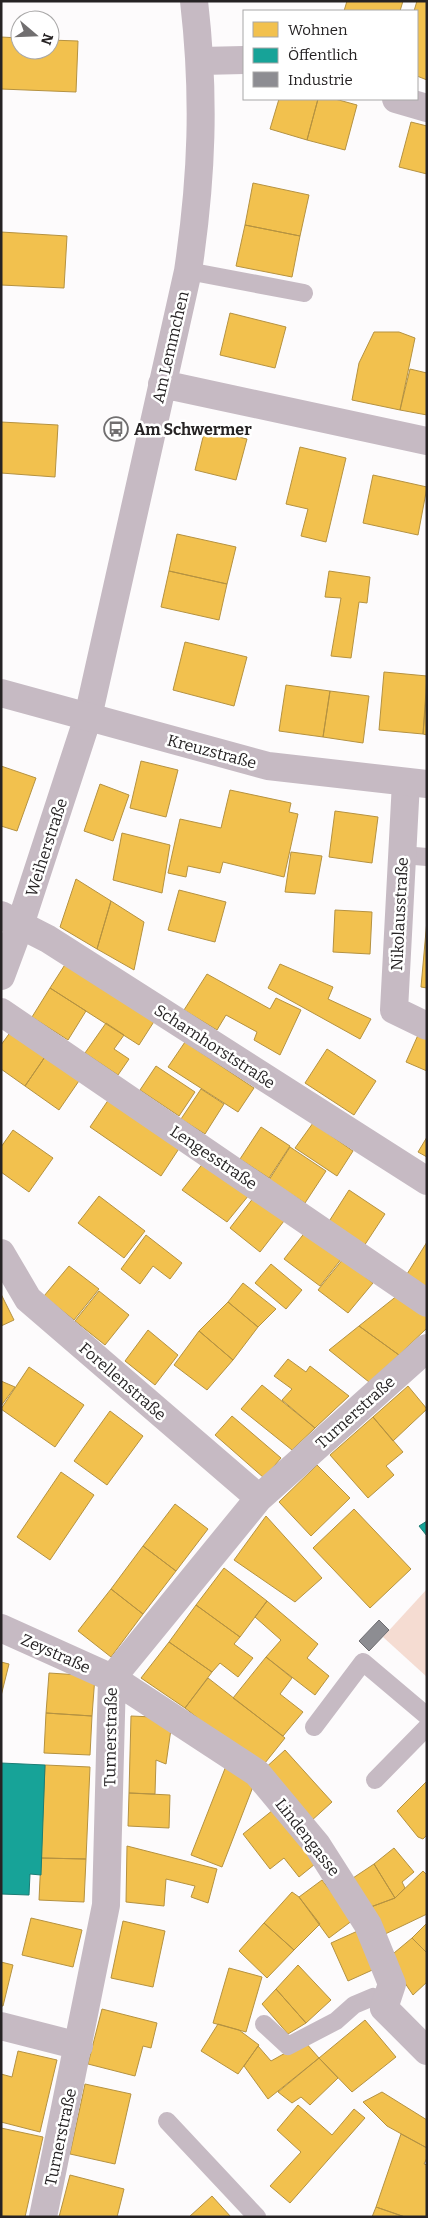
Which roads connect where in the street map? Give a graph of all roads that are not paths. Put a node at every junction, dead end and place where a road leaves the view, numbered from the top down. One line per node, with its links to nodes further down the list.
1 (194, 1): 3 (street, Am Lemmchen)
2 (243, 60): 3 (street)
3 (201, 61): 6 (street, Am Lemmchen)
4 (399, 100): 5 (street)
5 (427, 108)
6 (188, 271): 7 (lane); 8 (street, Am Lemmchen)
7 (304, 293)
8 (162, 384): 9 (street); 11 (street, Am Lemmchen)
9 (427, 441)
10 (1, 693): 11 (street, Kreuzstraße)
11 (88, 717): 12 (street, Kreuzstraße); 14 (street, Weiherstraße)
12 (416, 783): 13 (street, Nikolausstraße)
13 (414, 856): 17 (street, Nikolausstraße)
14 (11, 920): 15 (street, Weiherstraße); 18 (street, Scharnhorststraße)
15 (1, 976)
16 (1, 1012): 20 (street, Lengesstraße)
17 (427, 1026)
18 (427, 1181)
19 (1, 1253): 22 (street, Forellenstraße)
20 (427, 1303)
21 (427, 1348): 22 (street, Turnerstraße)
22 (259, 1498): 24 (street, Turnerstraße)
23 (1, 1628): 24 (street, Zeystraße)
24 (112, 1678): 29 (street, Lindengasse); 32 (street, Turnerstraße)
25 (427, 1716): 27 (lane)
26 (427, 1726): 28 (lane)
27 (314, 1727)
28 (375, 1780)
29 (384, 2008): 30 (lane); 33 (street)
30 (264, 2024)
31 (1, 2026): 32 (street)
32 (79, 2046): 35 (street, Turnerstraße)
33 (427, 2051)
34 (167, 2121): 36 (lane)
35 (44, 2217)
36 (257, 2217)

